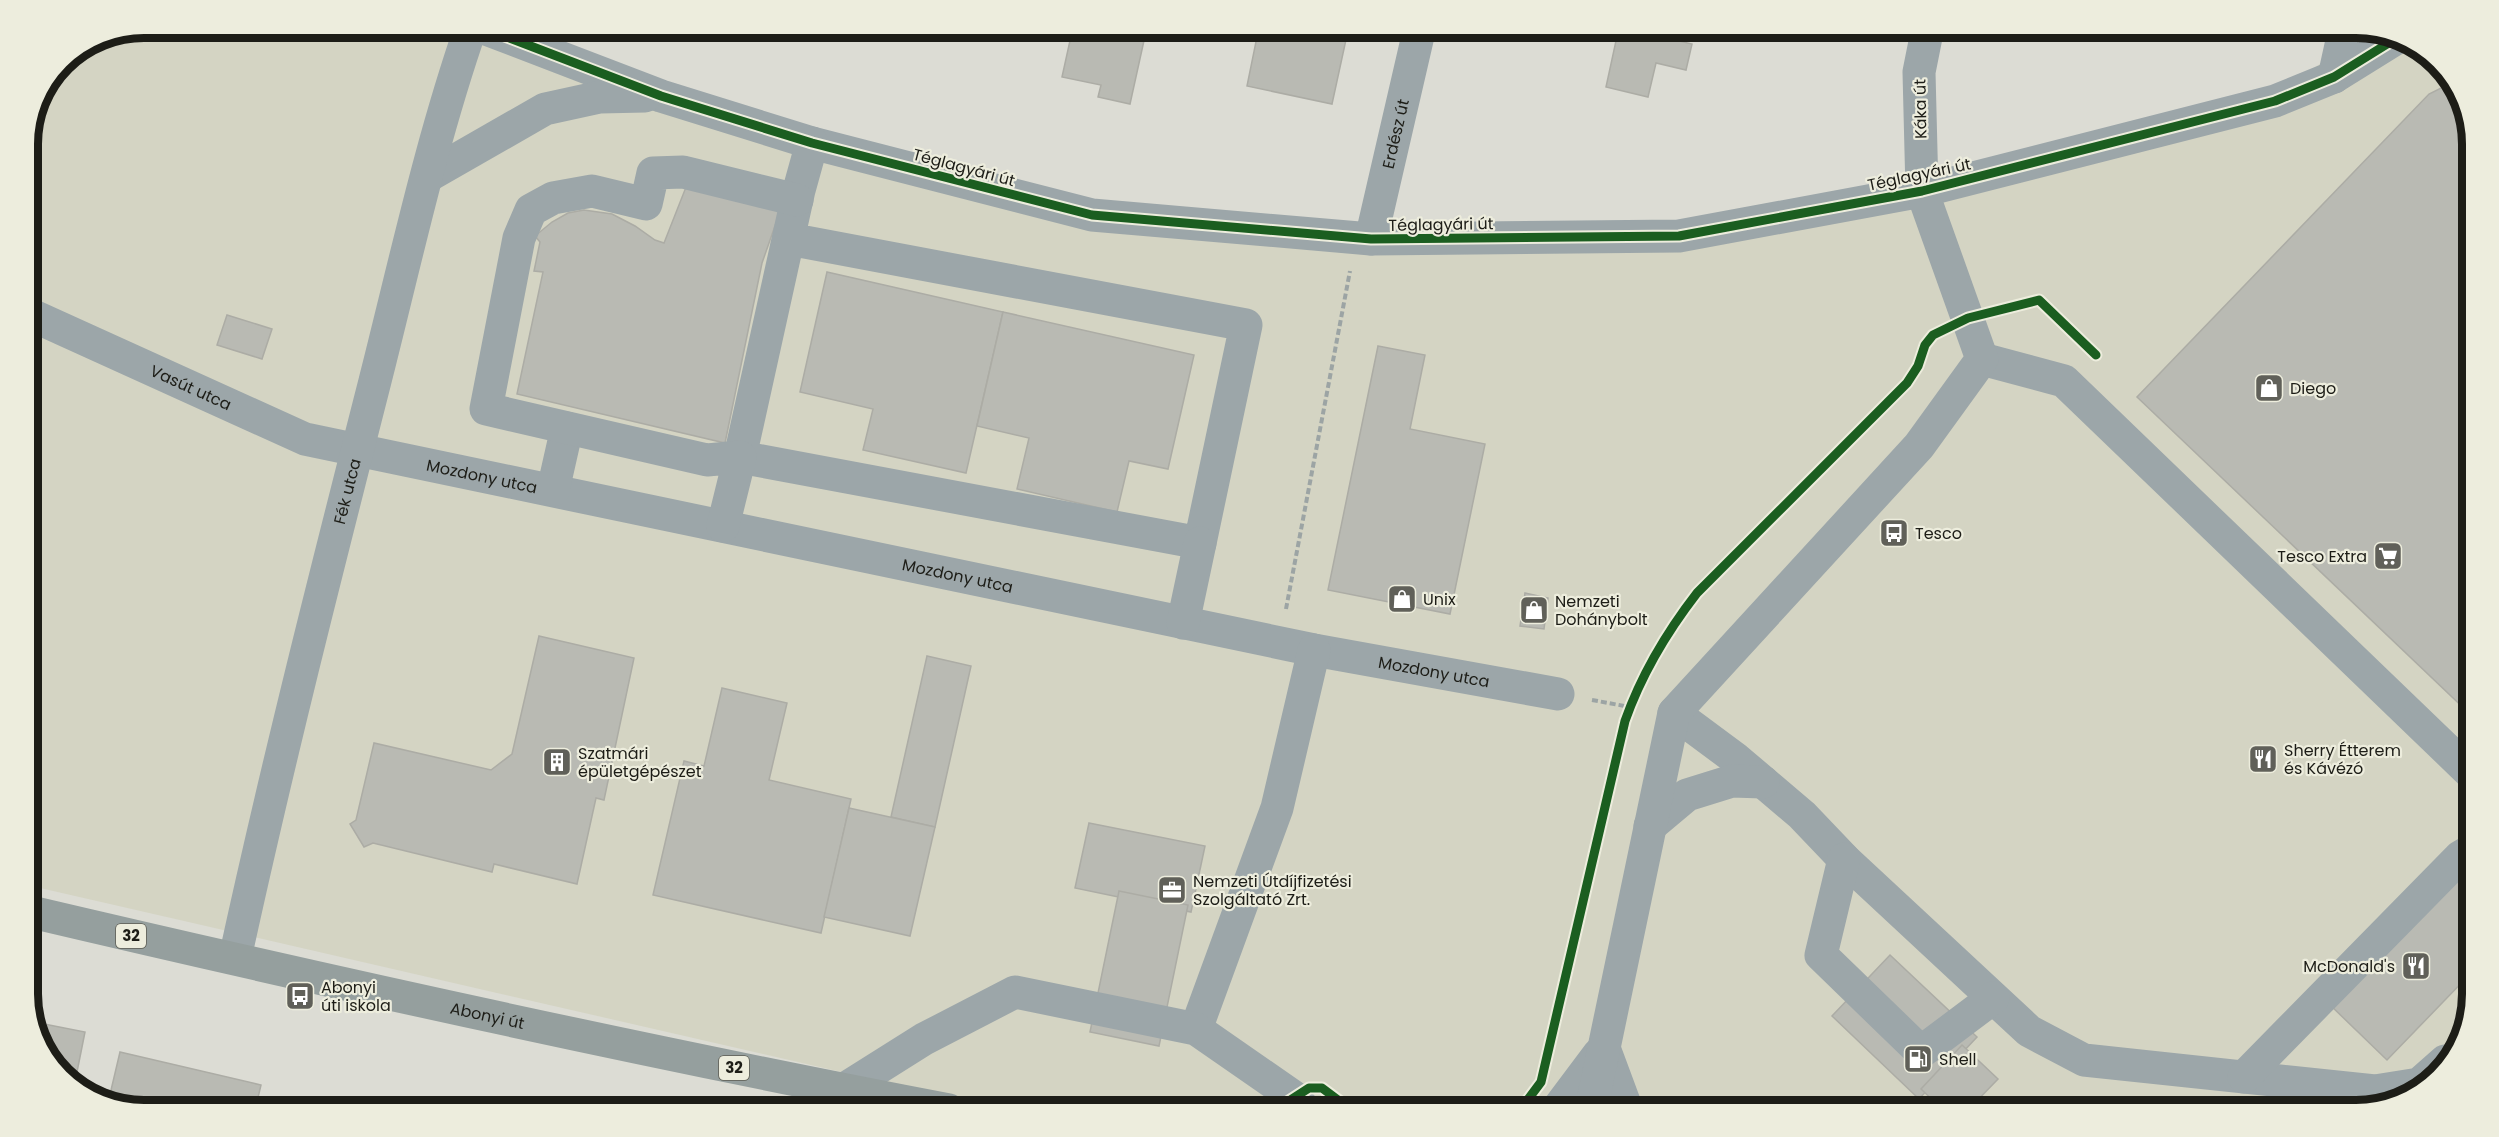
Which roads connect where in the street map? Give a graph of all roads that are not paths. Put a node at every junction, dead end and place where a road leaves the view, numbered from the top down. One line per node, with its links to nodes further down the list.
1 (467, 38): 10 (street, Fék utca)
2 (510, 38): 8 (street, Téglagyári út)
3 (1417, 38): 14 (street, Erdész út)
4 (1926, 38): 11 (street, Káka út)
5 (2343, 38): 7 (street)
6 (2389, 43): 7 (street, Téglagyári út)
7 (2334, 77): 11 (street, Téglagyári út)
8 (661, 96): 9 (street, Téglagyári út); 10 (street)
9 (812, 143): 12 (street); 14 (street, Téglagyári út)
10 (428, 176): 18 (street, Fék utca)
11 (1922, 191): 14 (street, Téglagyári út); 16 (street, Káka út)
12 (797, 200): 13 (street); 17 (street)
13 (789, 239): 19 (street); 22 (street)
14 (1364, 239)
15 (38, 318): 18 (street, Vasút utca)
16 (1982, 359): 26 (street); 27 (street)
17 (567, 428): 19 (street); 20 (street)
18 (357, 451): 20 (street, Mozdony utca); 33 (street, Fék utca)
19 (740, 457): 21 (street); 22 (street)
20 (553, 490): 21 (street, Mozdony utca)
21 (723, 526): 23 (street, Mozdony utca)
22 (1200, 543): 23 (street)
23 (1183, 623): 24 (street, Mozdony utca)
24 (1314, 650): 25 (street, Mozdony utca); 35 (street)
25 (1558, 694)
26 (1674, 712): 28 (street); 29 (street)
27 (2462, 764)
28 (1763, 782): 29 (street); 31 (street)
29 (1650, 826): 36 (street)
30 (2462, 856): 37 (street)
31 (1844, 859): 34 (street); 34 (street)
32 (38, 913): 33 (main road, Abonyi út / 32)
33 (235, 958): 39 (main road, Abonyi út / 32)
34 (1993, 998): 37 (street)
35 (1196, 1029): 39 (street); 41 (street)
36 (1604, 1048): 42 (street); 43 (street); 44 (street)
37 (2244, 1077): 38 (street)
38 (2407, 1086)
39 (843, 1090): 40 (main road, Abonyi út / 32)
40 (892, 1100)
41 (1297, 1100)
42 (1565, 1100)
43 (1593, 1100)
44 (1623, 1100)

